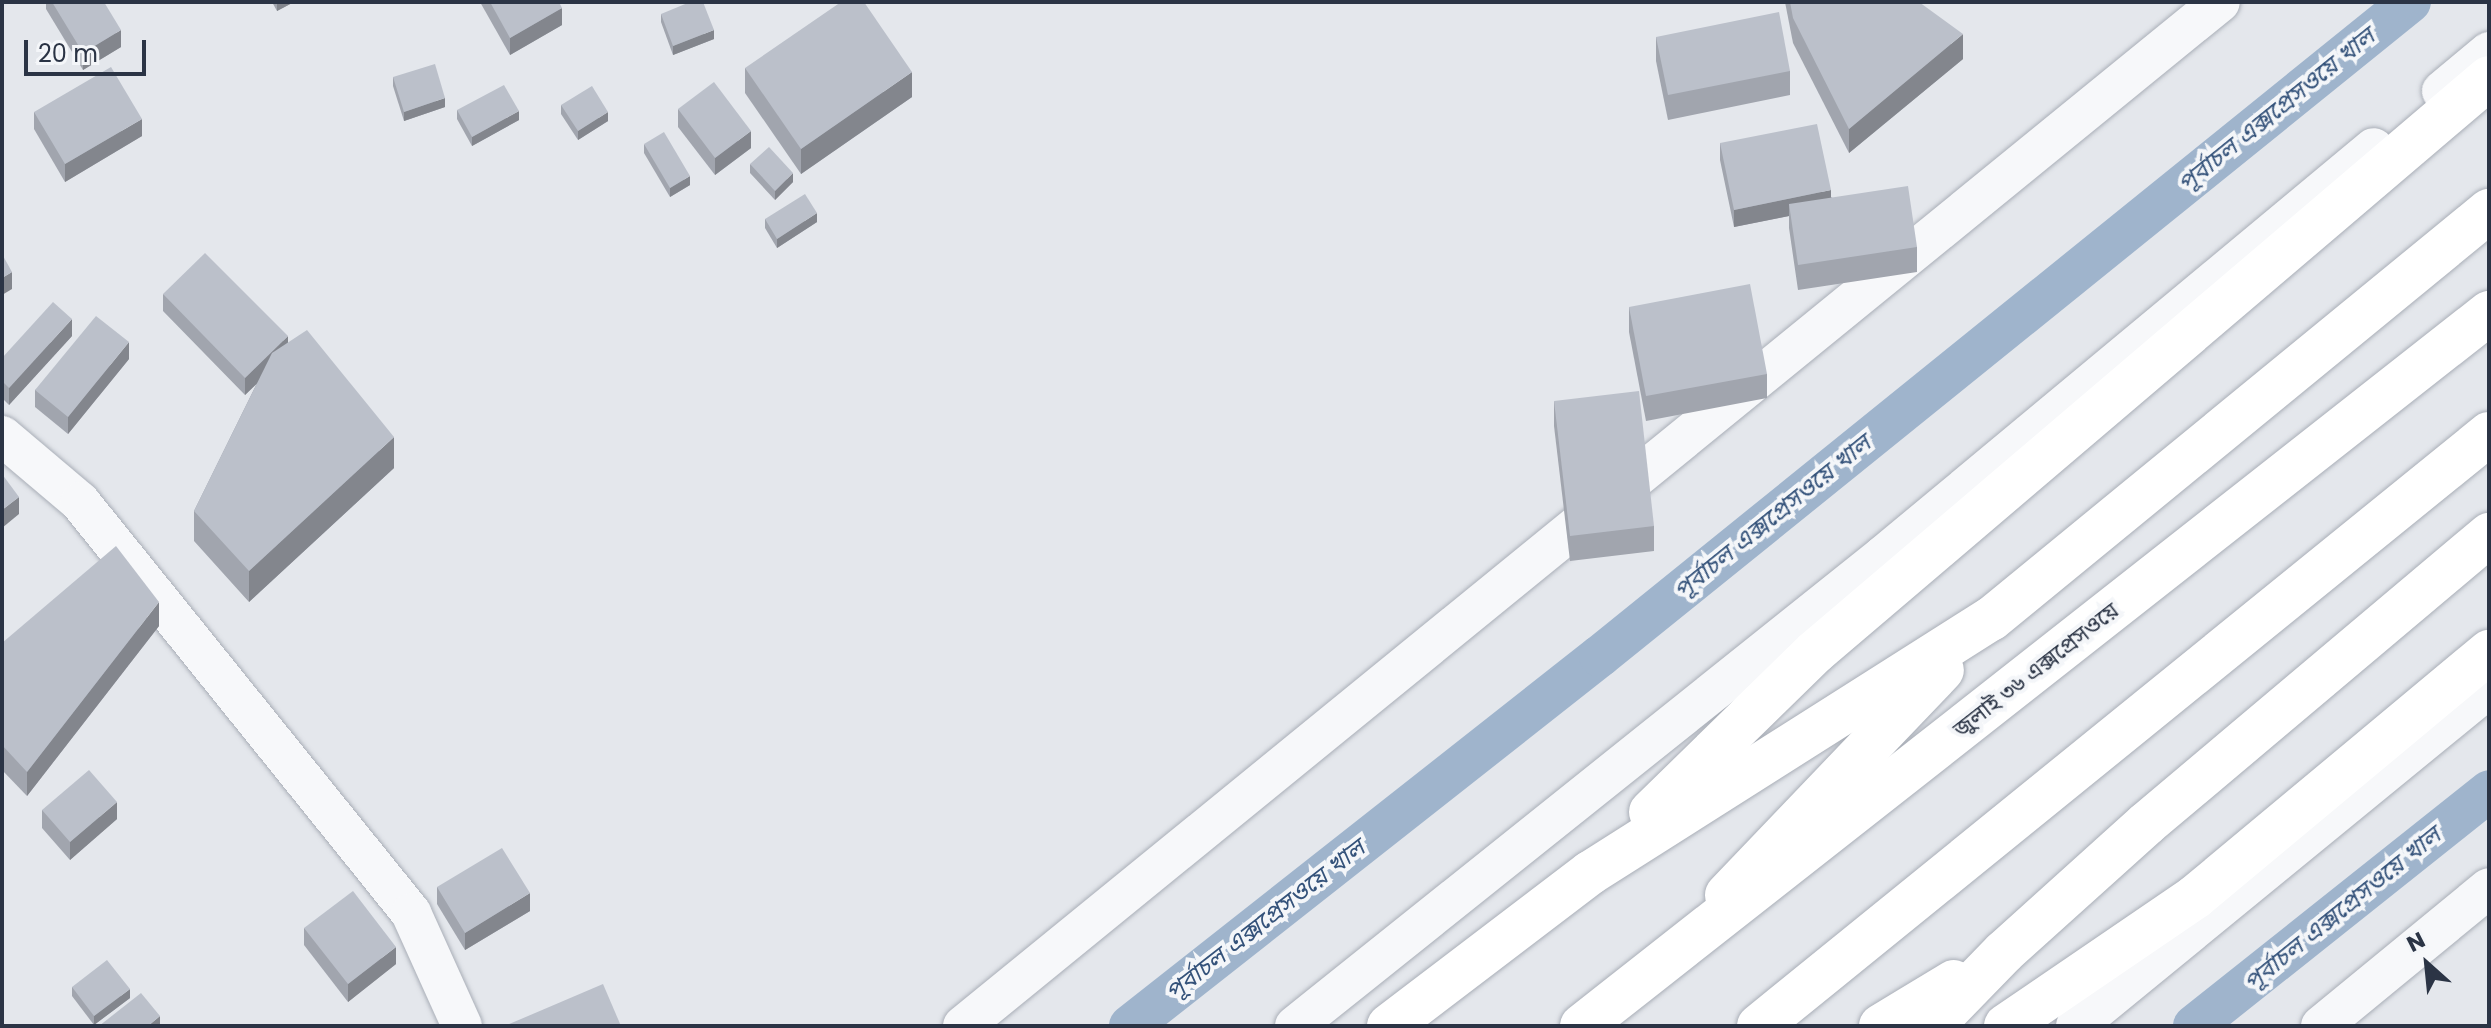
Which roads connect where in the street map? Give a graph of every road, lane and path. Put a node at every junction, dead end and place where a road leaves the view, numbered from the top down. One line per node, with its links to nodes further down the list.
1 (2220, 2): 17 (street)
2 (2489, 52): 18 (street)
3 (2489, 78): 12 (main road)
4 (2489, 211): 9 (main road)
5 (2489, 313): 15 (main road, জুলাই ৩৬ এক্সপ্রেসওয়ে)
6 (2, 436): 16 (street)
7 (2475, 446): 21 (main road)
8 (2489, 535): 14 (main road)
9 (1991, 619): 12 (main road); 15 (main road)
10 (2489, 652): 24 (main road)
11 (2489, 688): 25 (street)
12 (1590, 873): 19 (main road)
13 (2489, 888): 26 (street)
14 (2004, 952): 22 (main road); 23 (main road)
15 (1664, 961): 20 (main road, জুলাই ৩৬ এক্সপ্রেসওয়ে)
16 (462, 1026)
17 (963, 1026)
18 (1295, 1026)
19 (1389, 1026)
20 (1582, 1026)
21 (1759, 1026)
22 (1881, 1026)
23 (1932, 1026)
24 (2006, 1026)
25 (2076, 1026)
26 (2321, 1026)

